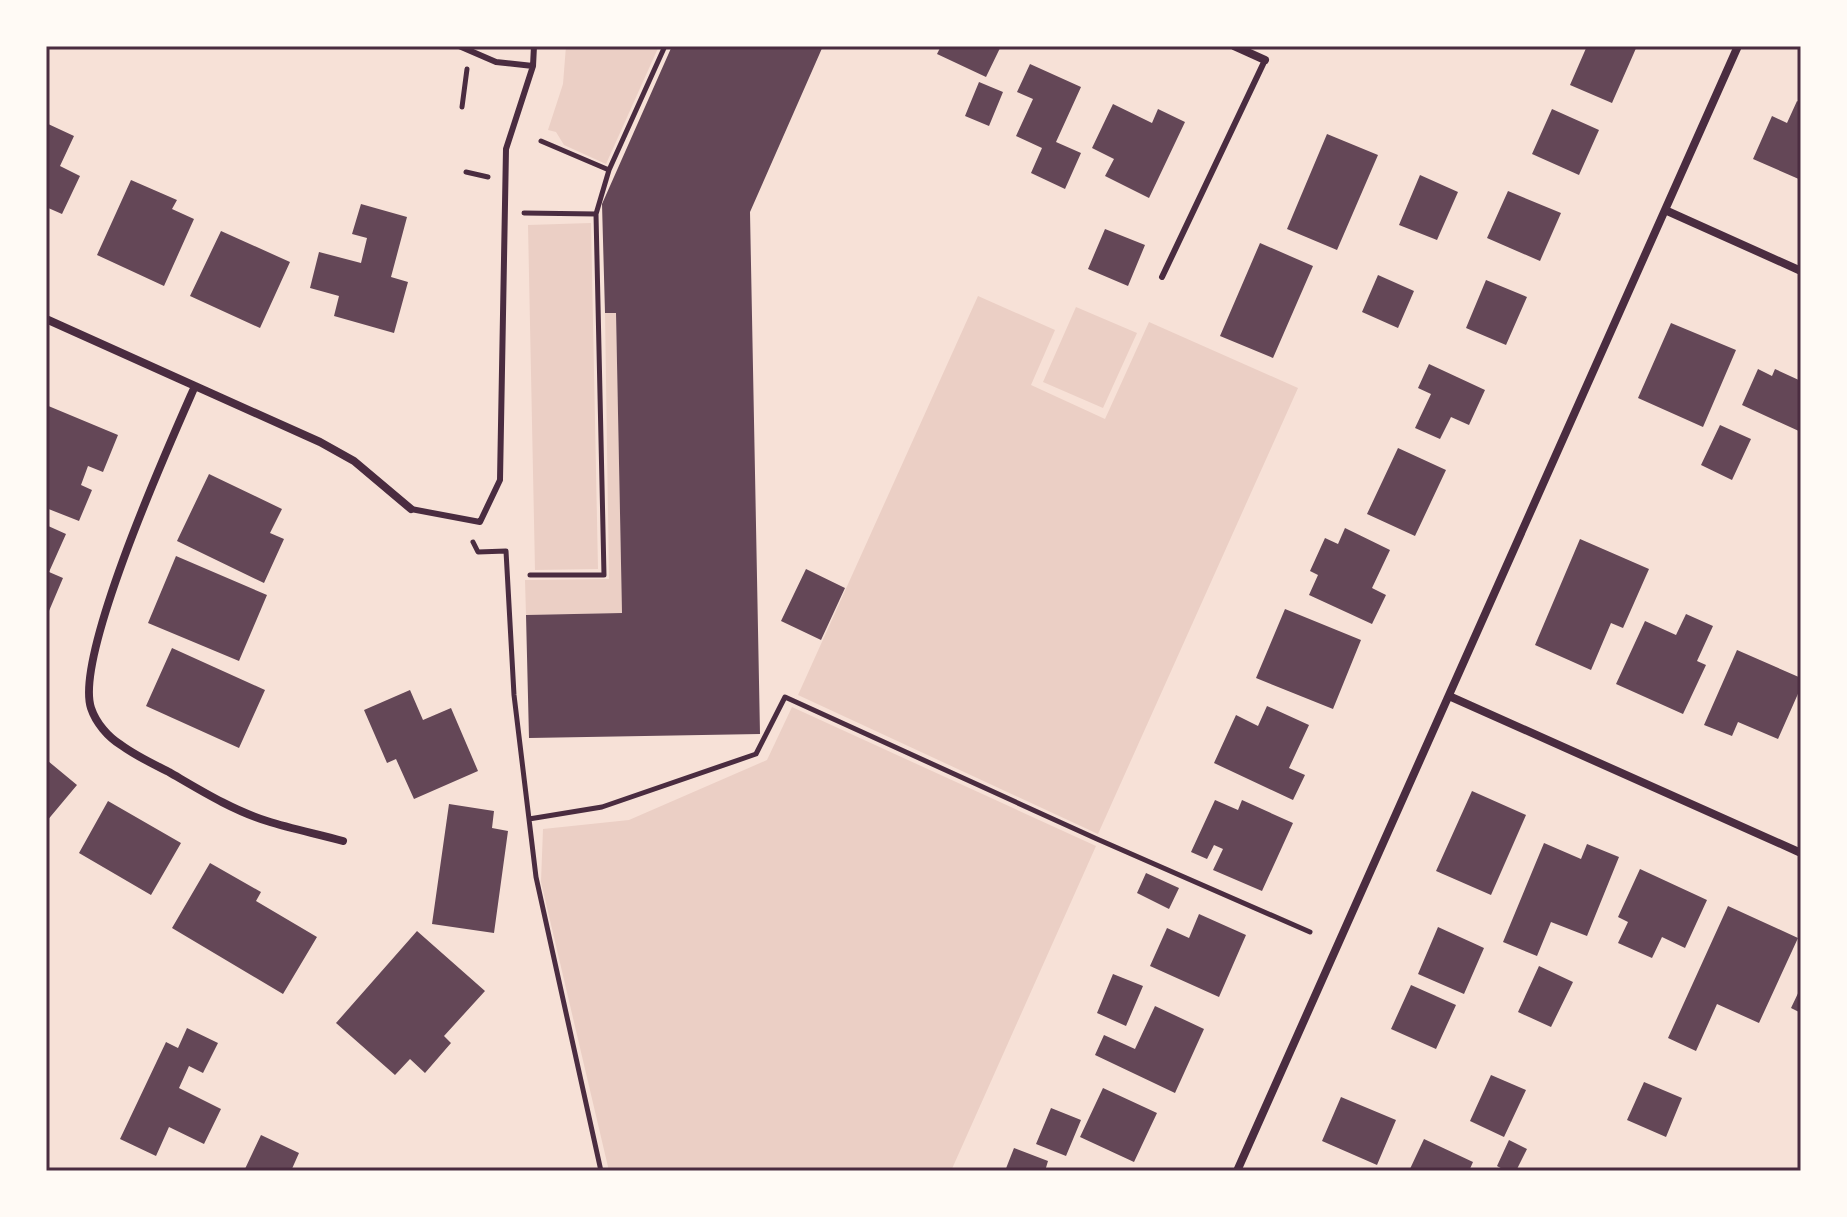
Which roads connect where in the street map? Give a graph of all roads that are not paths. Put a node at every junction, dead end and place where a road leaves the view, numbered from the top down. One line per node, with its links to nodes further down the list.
1 (459, 46): 5 (lane)
2 (534, 46): 7 (lane)
3 (1234, 46): 6 (street)
4 (1738, 46): 8 (street)
5 (469, 48): 7 (lane)
6 (1265, 60): 10 (lane)
7 (533, 66): 13 (lane)
8 (1665, 210): 9 (street); 14 (street)
9 (1801, 271)
10 (1162, 277)
11 (46, 319): 12 (street)
12 (195, 386): 13 (street); 15 (street)
13 (411, 509)
14 (1449, 696): 16 (street); 17 (street)
15 (343, 841)
16 (1801, 853)
17 (1237, 1171)

